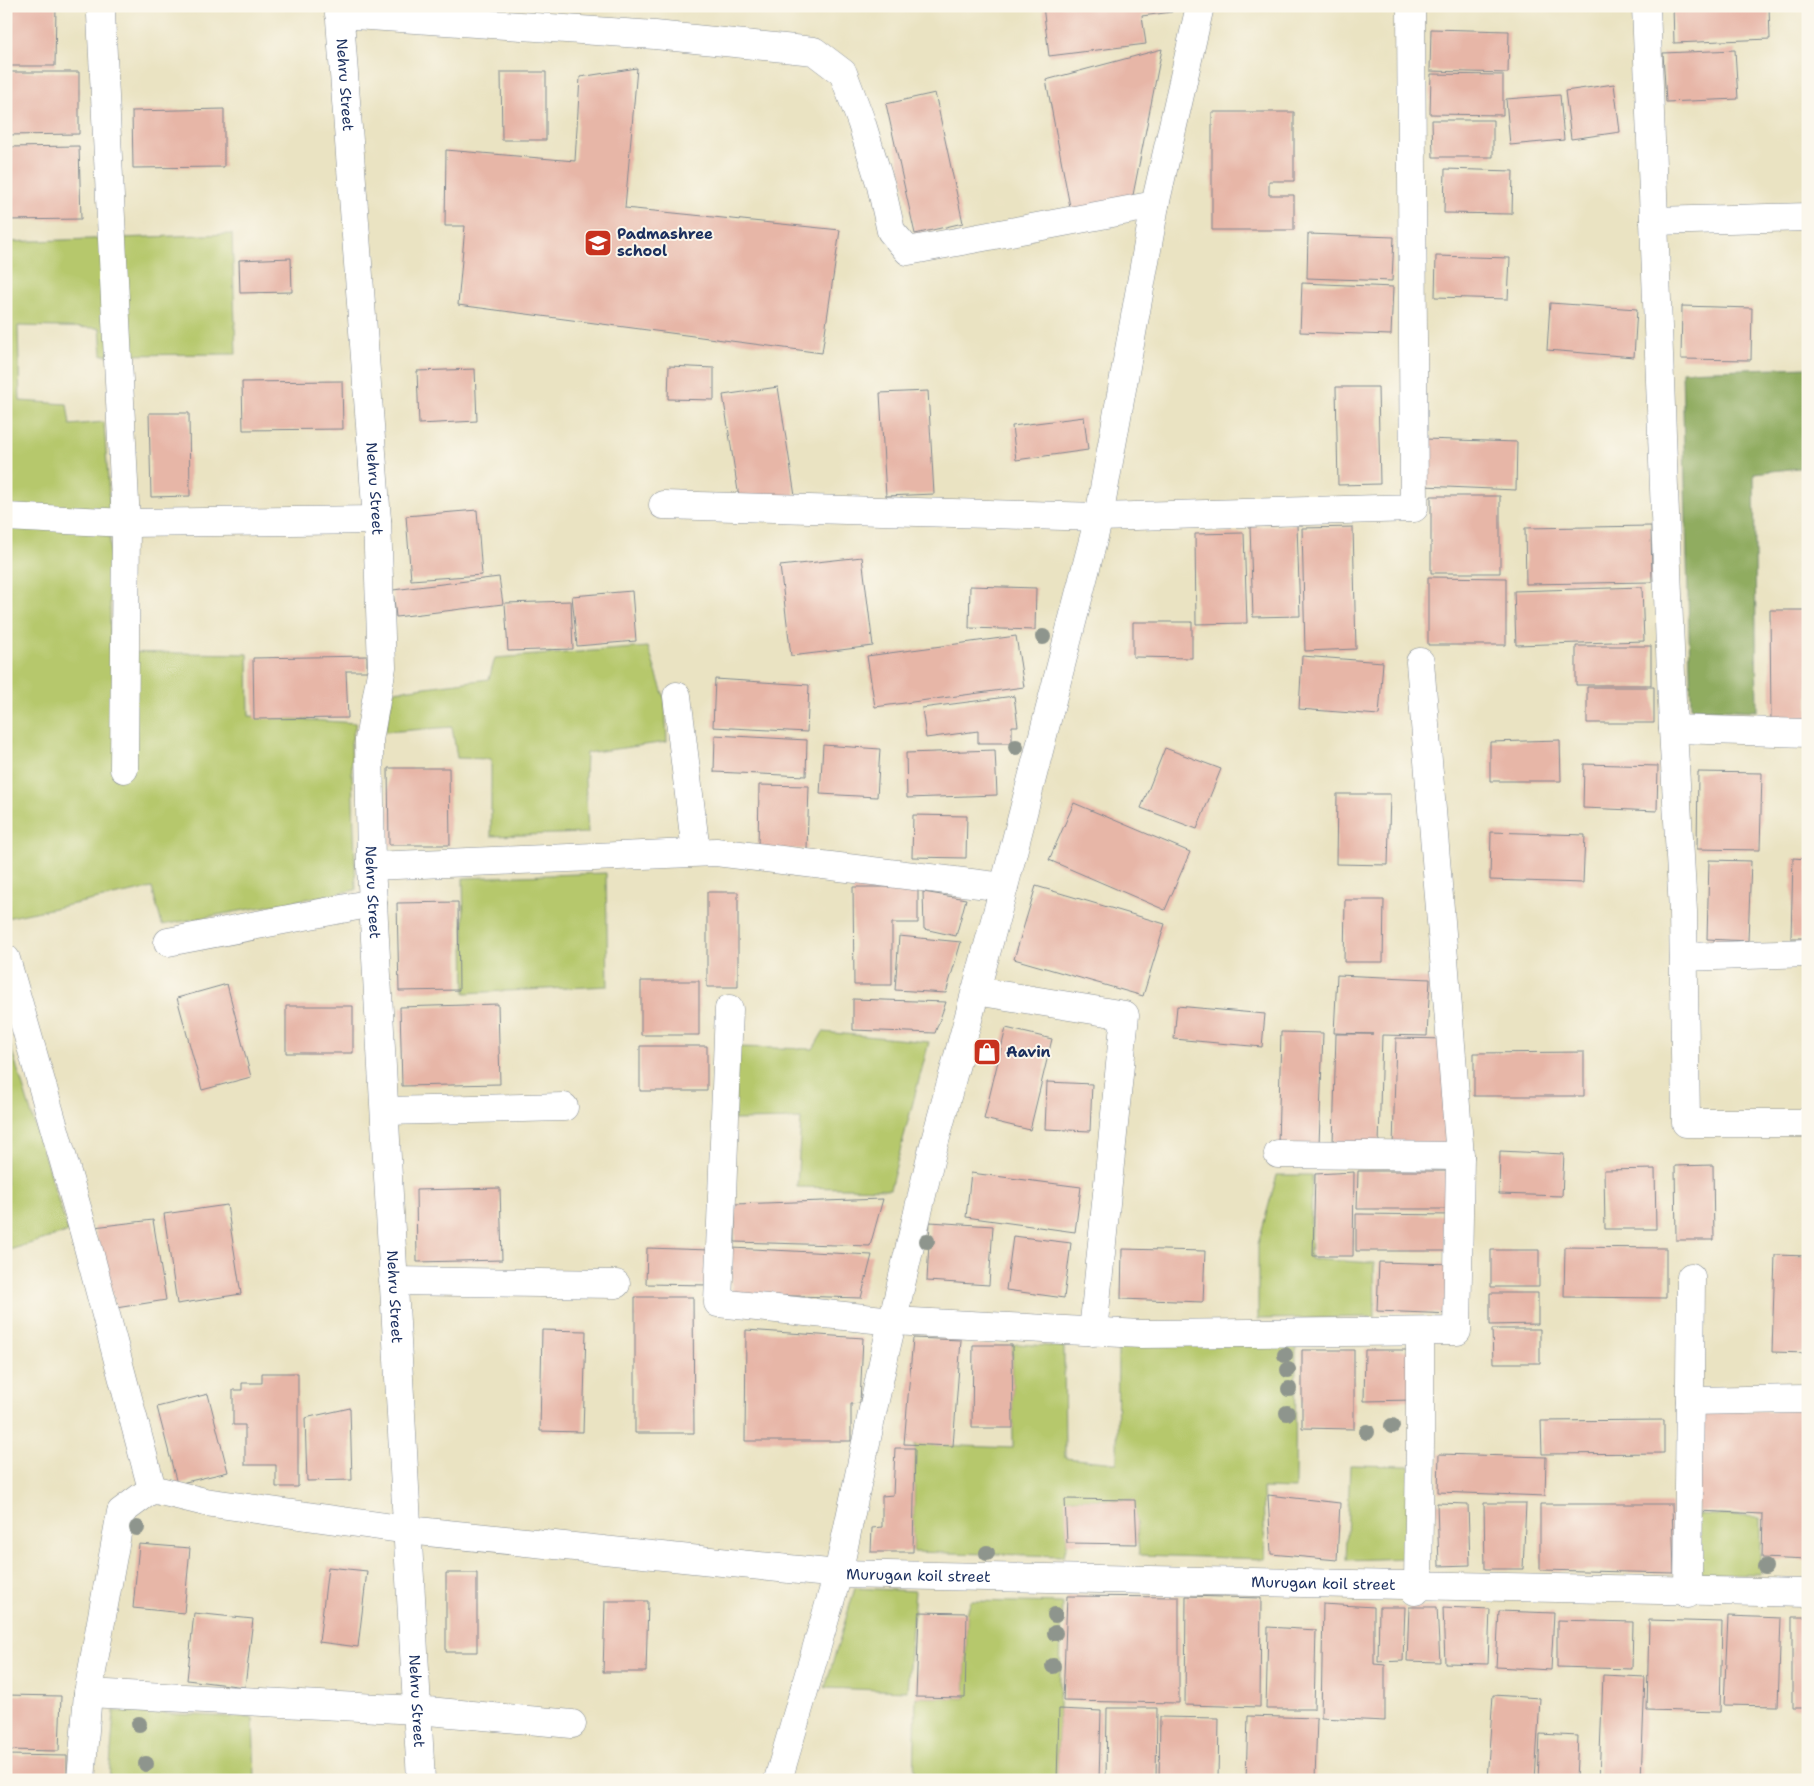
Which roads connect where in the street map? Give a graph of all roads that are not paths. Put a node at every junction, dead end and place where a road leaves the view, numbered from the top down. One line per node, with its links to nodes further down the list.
1 (102, 6): 13 (street)
2 (1200, 6): 6 (street)
3 (1411, 6): 11 (street)
4 (1646, 6): 8 (street)
5 (339, 10): 6 (street); 12 (street, Nehru Street)
6 (1154, 205): 11 (street)
7 (1808, 217): 8 (street)
8 (1654, 221): 16 (street)
9 (663, 506): 11 (street)
10 (6, 517): 13 (street)
11 (1099, 517): 21 (street)
12 (377, 520): 13 (street); 20 (street, Nehru Street)
13 (126, 523): 18 (street)
14 (1420, 662): 33 (street)
15 (677, 696): 19 (street)
16 (1673, 729): 17 (street); 25 (street)
17 (1808, 733)
18 (124, 769)
19 (696, 852): 20 (street); 21 (street)
20 (371, 866): 22 (street, Nehru Street)
21 (1004, 887): 27 (street)
22 (373, 903): 23 (street); 30 (street, Nehru Street)
23 (168, 942)
24 (1808, 953): 25 (street)
25 (1684, 957): 31 (street)
26 (6, 959): 42 (street)
27 (976, 991): 37 (street); 38 (street)
28 (729, 1009): 37 (street)
29 (564, 1108): 30 (street)
30 (385, 1111): 35 (street, Nehru Street)
31 (1808, 1123)
32 (1278, 1154): 33 (street)
33 (1460, 1156): 39 (street)
34 (1691, 1277): 41 (street)
35 (393, 1280): 36 (street); 43 (street, Nehru Street)
36 (616, 1284)
37 (893, 1321): 38 (street); 44 (street)
38 (1093, 1332): 39 (street)
39 (1420, 1332): 45 (street)
40 (1808, 1399): 41 (street)
41 (1690, 1401): 46 (street)
42 (152, 1489): 43 (street, Murugan koil street); 48 (street)
43 (408, 1530): 44 (street, Murugan koil street); 49 (street, Nehru Street)
44 (838, 1574): 45 (street, Murugan koil street); 53 (street)
45 (1416, 1588): 46 (street, Murugan koil street)
46 (1688, 1593): 47 (street, Murugan koil street)
47 (1808, 1593)
48 (88, 1693): 49 (street); 51 (street)
49 (417, 1710): 50 (street); 52 (street, Nehru Street)
50 (572, 1724)
51 (81, 1780)
52 (421, 1780)
53 (778, 1780)

